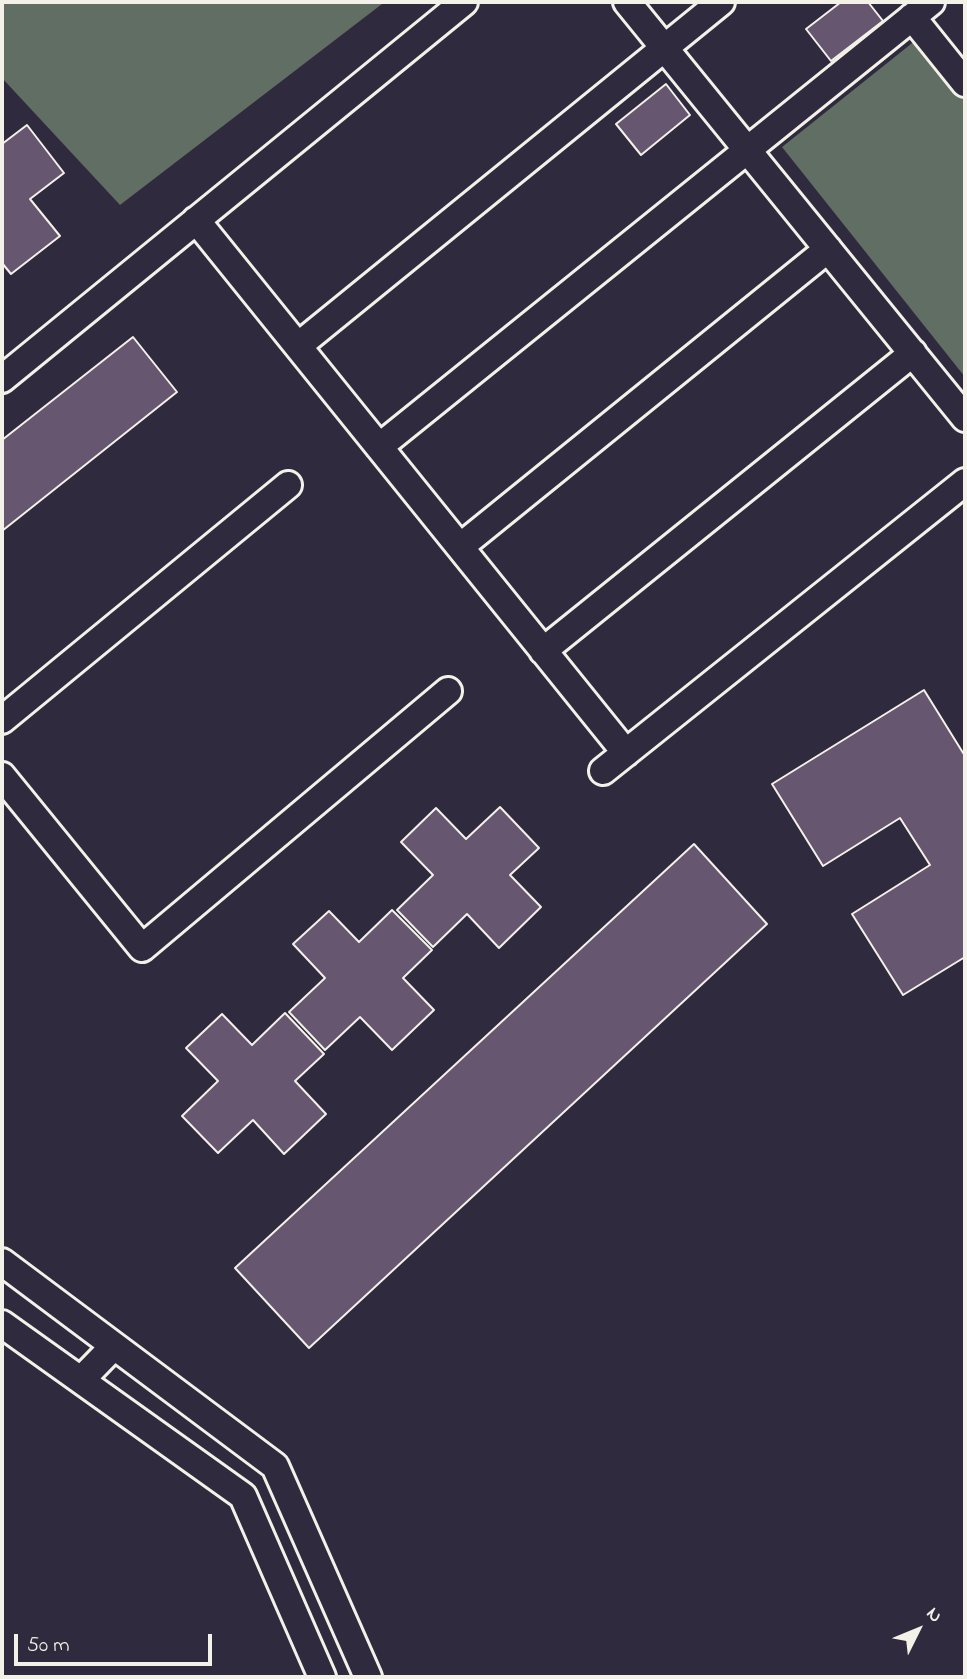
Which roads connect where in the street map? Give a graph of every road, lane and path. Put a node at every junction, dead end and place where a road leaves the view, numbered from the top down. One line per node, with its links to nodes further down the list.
1 (464, 2): 8 (street)
2 (627, 2): 5 (street)
3 (721, 2): 5 (street)
4 (922, 9): 6 (street); 7 (street)
5 (664, 47): 7 (street); 10 (street)
6 (965, 83)
7 (747, 150): 9 (street); 14 (street)
8 (196, 220): 10 (street); 12 (street)
9 (828, 249): 11 (street); 17 (street)
10 (298, 346): 14 (street)
11 (913, 353): 13 (street); 18 (street)
12 (2, 379)
13 (965, 418)
14 (379, 447): 17 (street)
15 (965, 482): 21 (street)
16 (288, 485): 20 (street)
17 (460, 547): 18 (street)
18 (543, 651): 21 (street)
19 (448, 691): 23 (street)
20 (2, 720)
21 (626, 753): 22 (street)
22 (603, 771)
23 (2, 776)
24 (2, 1262): 26 (street)
25 (2, 1324): 27 (street)
26 (114, 1346): 27 (street); 29 (street)
27 (80, 1380): 28 (street)
28 (322, 1677)
29 (368, 1677)

